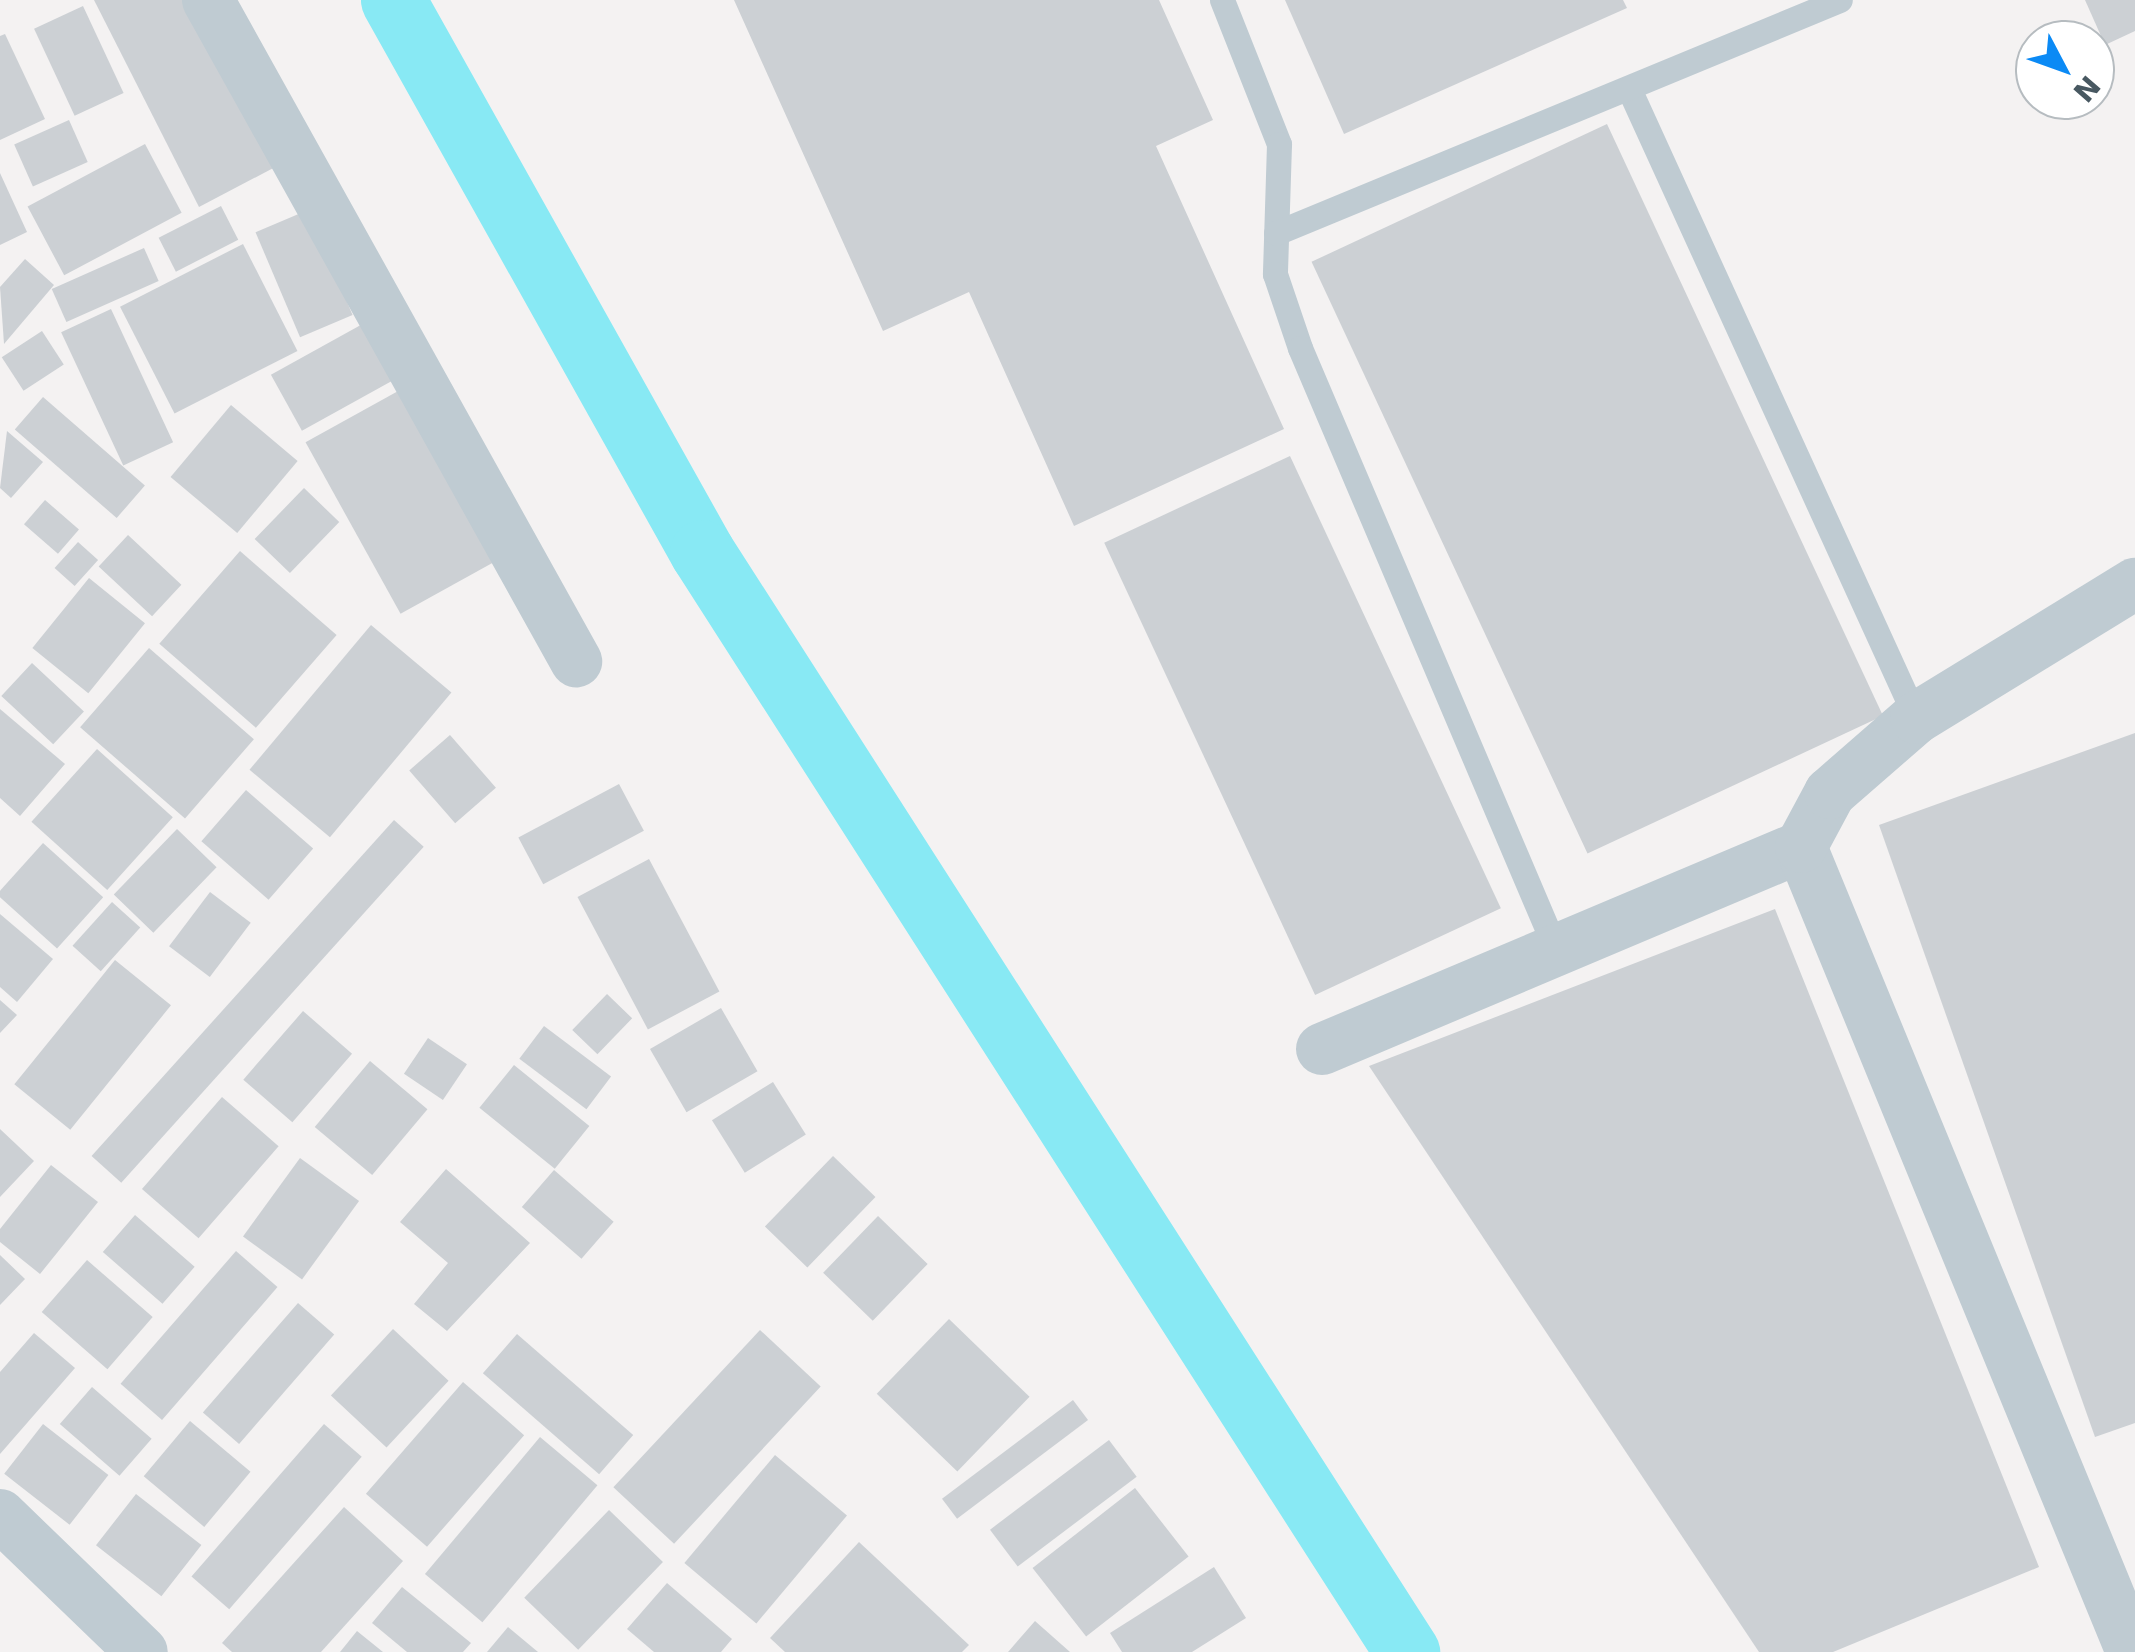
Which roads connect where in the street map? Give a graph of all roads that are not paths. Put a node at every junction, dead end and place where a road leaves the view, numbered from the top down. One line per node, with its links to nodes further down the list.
1 (208, 0): 7 (street)
2 (1222, 0): 5 (lane)
3 (1840, 0): 4 (lane)
4 (1630, 91): 5 (lane); 8 (lane)
5 (1276, 233): 10 (lane)
6 (2135, 584): 8 (street)
7 (576, 661)
8 (1916, 718): 9 (street)
9 (1801, 847): 10 (street); 14 (street)
10 (1554, 944): 11 (street)
11 (1322, 1049)
12 (0, 1515): 13 (street)
13 (142, 1652)
14 (2132, 1652)

